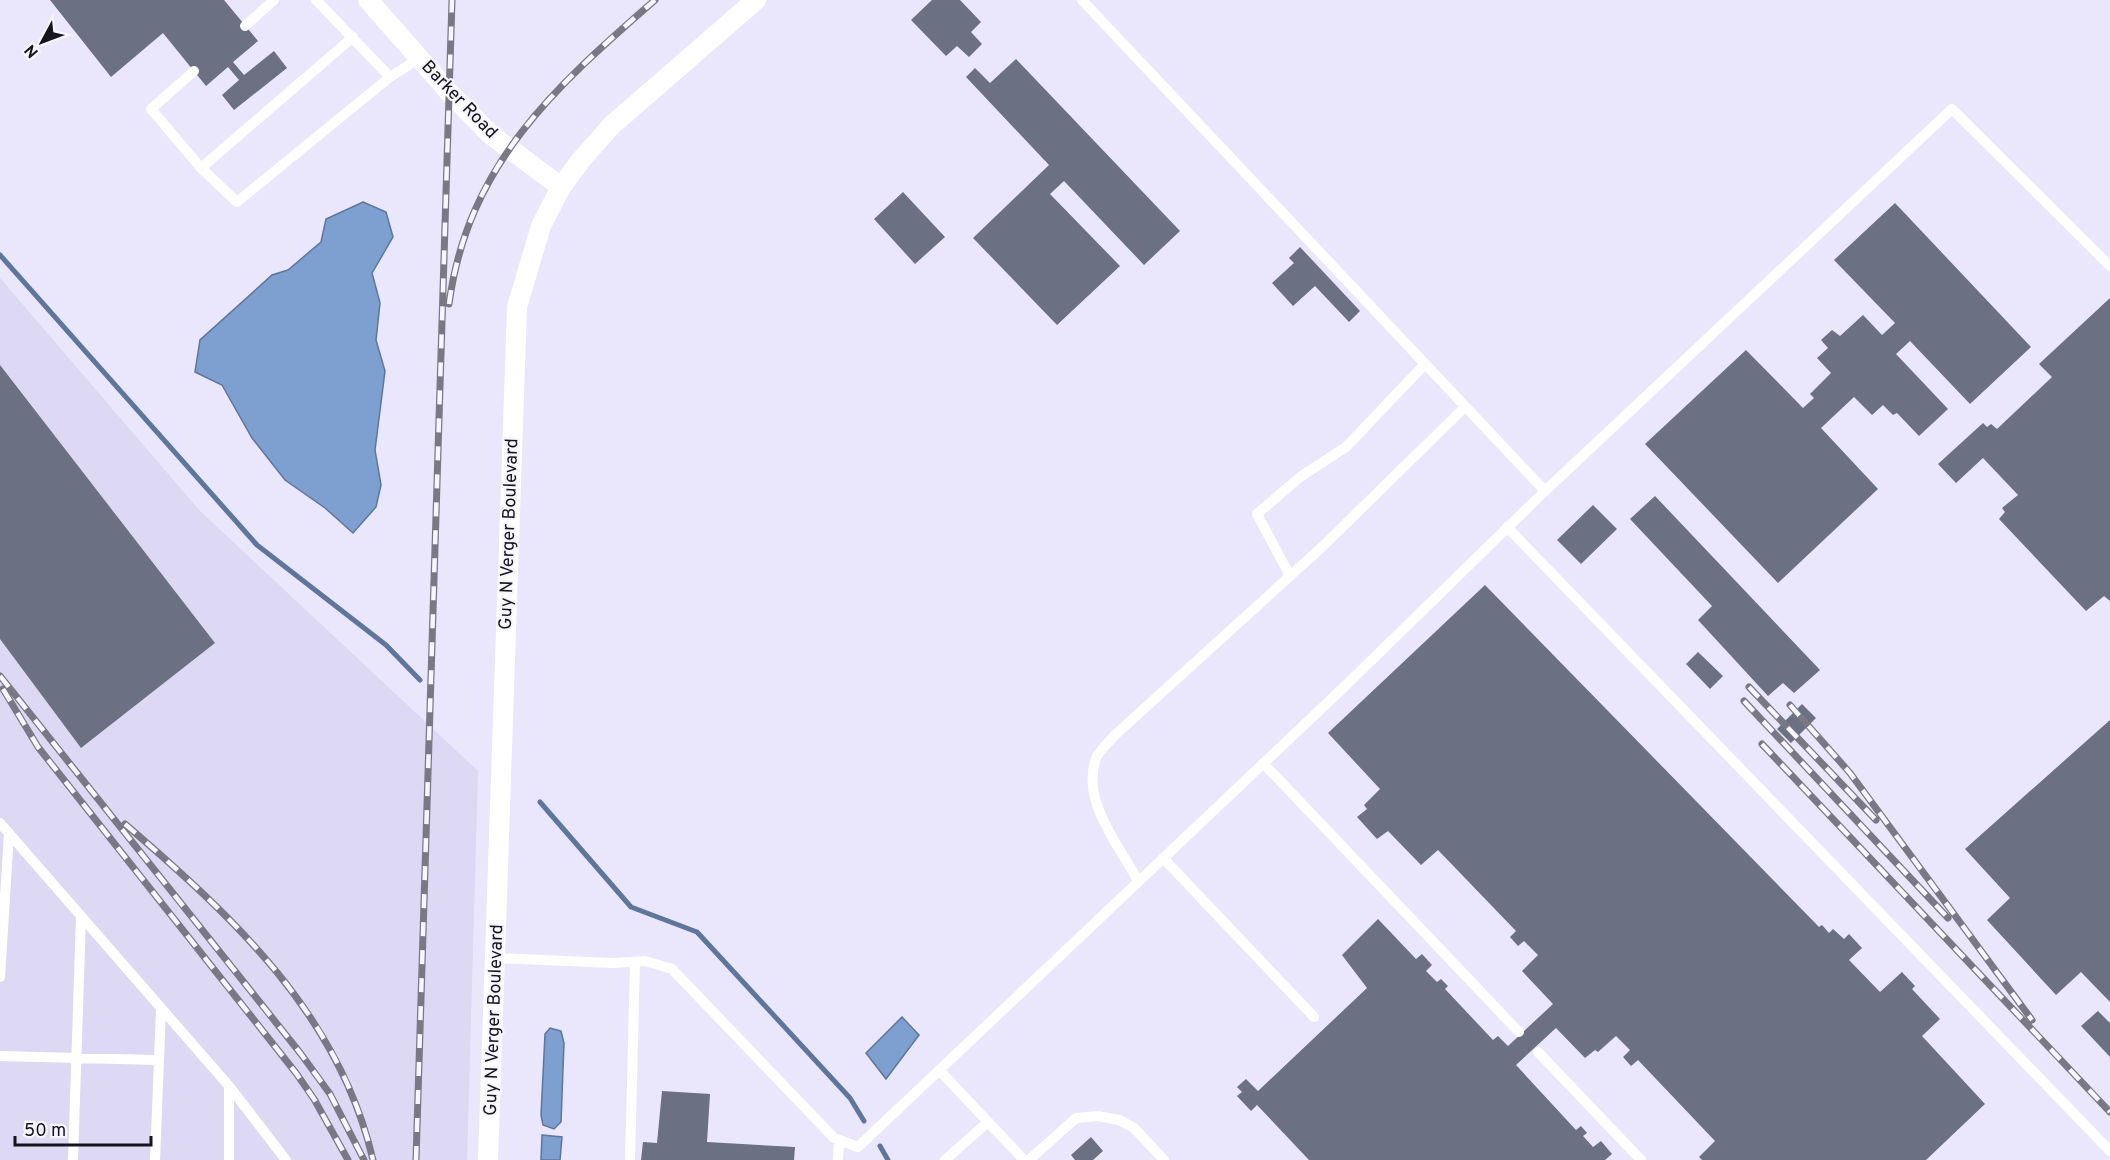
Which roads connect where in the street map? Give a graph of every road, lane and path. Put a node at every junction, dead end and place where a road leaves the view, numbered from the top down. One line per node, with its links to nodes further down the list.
1 (274, 0): 6 (lane)
2 (316, 0): 7 (lane)
3 (368, 0): 8 (street, Barker Road)
4 (756, 0): 12 (street, Guy N Verger Boulevard)
5 (1082, 0): 14 (lane)
6 (245, 26)
7 (353, 37): 10 (lane); 11 (lane)
8 (420, 58): 10 (lane); 12 (street, Barker Road)
9 (194, 71): 11 (lane)
10 (390, 77): 11 (lane)
11 (201, 168)
12 (561, 187): 25 (street, Guy N Verger Boulevard)
13 (2110, 266): 16 (lane)
14 (1425, 364): 15 (lane); 18 (lane)
15 (1465, 407): 16 (lane); 18 (lane)
16 (1545, 491): 17 (lane)
17 (1508, 527): 19 (lane); 39 (lane)
18 (1290, 576): 23 (lane)
19 (1263, 763): 22 (lane); 30 (lane)
20 (0, 823): 21 (lane)
21 (9, 833): 24 (lane); 27 (lane)
22 (1163, 858): 23 (lane); 29 (lane)
23 (1138, 881): 35 (lane)
24 (81, 916): 28 (lane); 33 (lane)
25 (495, 958): 26 (lane); 44 (street, Guy N Verger Boulevard)
26 (635, 962): 38 (lane); 45 (lane)
27 (0, 977)
28 (161, 1009): 34 (lane); 36 (lane)
29 (1314, 1017)
30 (1519, 1032)
31 (1538, 1052): 51 (lane)
32 (0, 1056): 33 (lane)
33 (75, 1057): 34 (lane); 40 (lane)
34 (158, 1059): 41 (lane)
35 (939, 1070): 37 (lane); 38 (lane)
36 (229, 1086): 42 (lane); 43 (lane)
37 (988, 1122): 47 (lane); 48 (lane)
38 (839, 1140): 46 (lane)
39 (2110, 1151)
40 (73, 1160)
41 (155, 1160)
42 (229, 1160)
43 (286, 1160)
44 (488, 1160)
45 (630, 1160)
46 (838, 1160)
47 (945, 1160)
48 (1024, 1160)
49 (1029, 1160): 50 (lane)
50 (1164, 1160)
51 (1641, 1160)

